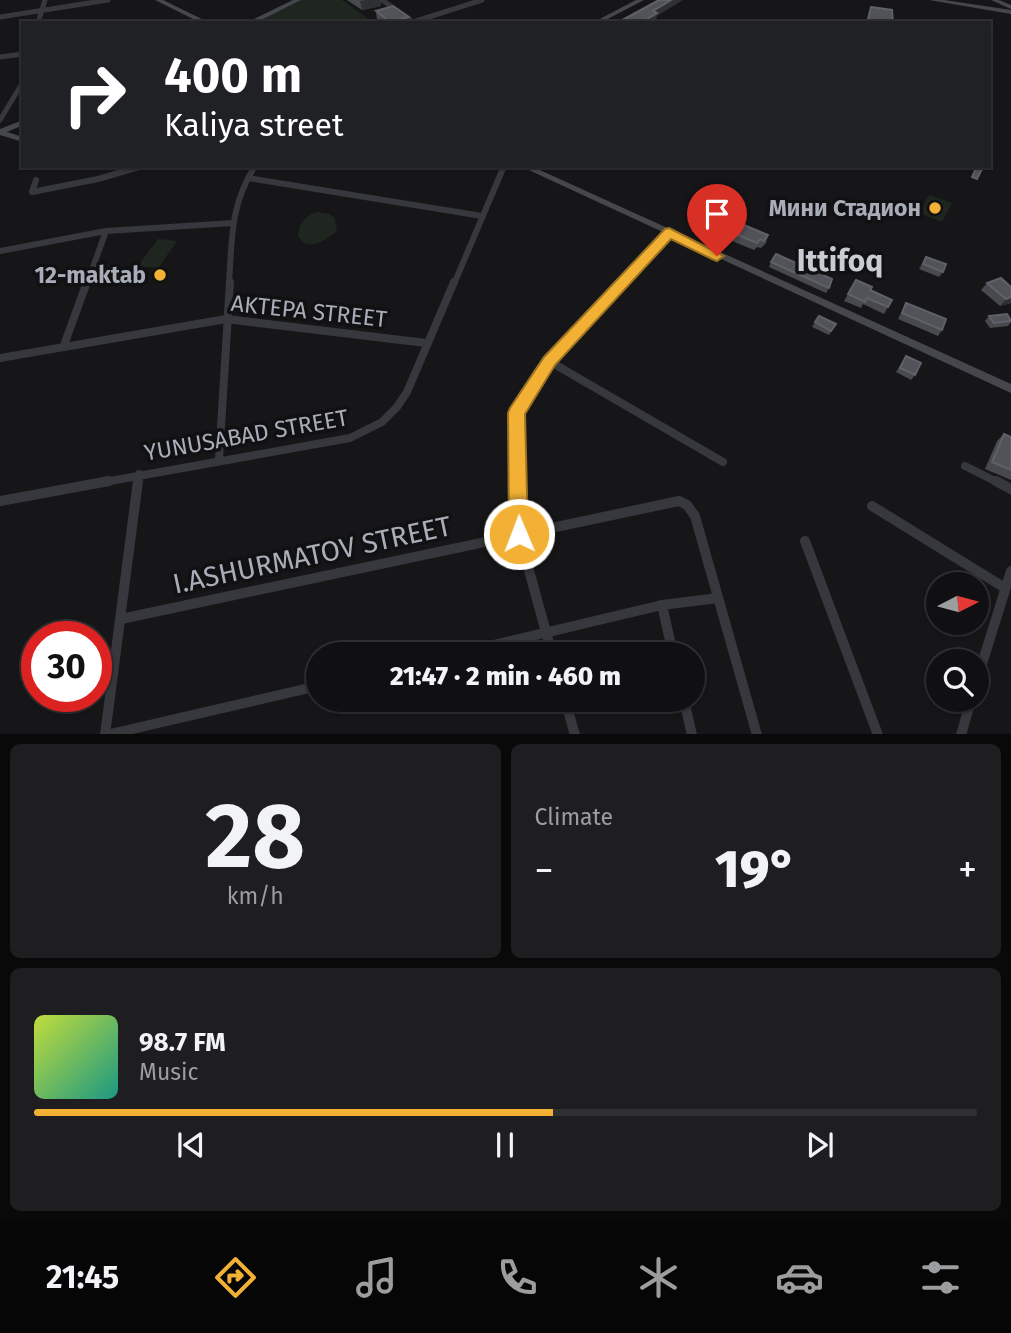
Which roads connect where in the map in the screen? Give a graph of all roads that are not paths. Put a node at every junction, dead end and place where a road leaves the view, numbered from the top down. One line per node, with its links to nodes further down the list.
1 (45, 0): 14 (street)
2 (108, 0): 14 (street)
3 (158, 0): 19 (main road)
4 (279, 0): 13 (street)
5 (298, 0): 13 (main road)
6 (382, 0): 21 (street)
7 (482, 0): 22 (street)
8 (630, 0): 16 (main road)
9 (641, 0): 16 (main road)
10 (932, 0): 15 (main road)
11 (994, 0): 15 (main road)
12 (1001, 0): 15 (main road)
13 (288, 5): 20 (main road)
14 (44, 8): 17 (street); 18 (street)
15 (1011, 8)
16 (607, 14): 23 (main road); 24 (main road)
17 (0, 17)
18 (39, 21)
19 (203, 21)
20 (253, 21)
21 (412, 21)
22 (416, 21)
23 (590, 21)
24 (598, 21)
25 (21, 54): 26 (street)
26 (0, 57)
27 (21, 87): 28 (street)
28 (0, 120)
29 (21, 123): 30 (main road)
30 (0, 132): 31 (main road)
31 (21, 139)
32 (0, 140): 33 (main road)
33 (21, 147)
34 (130, 168): 39 (street)
35 (254, 168): 38 (street)
36 (503, 168): 40 (street, YUNUSABAD STREET)
37 (528, 168): 43 (main road)
38 (248, 178): 40 (street); 41 (street)
39 (36, 180)
40 (482, 216): 46 (street, YUNUSABAD STREET)
41 (233, 223): 42 (street); 45 (street)
42 (106, 231): 44 (street); 47 (street)
43 (669, 232): 49 (street); 50 (main road); 51 (main road)
44 (0, 251)
45 (226, 319): 46 (street, AKTEPA STREET); 47 (street, AKTEPA STREET); 52 (street)
46 (426, 343): 52 (street, YUNUSABAD STREET)
47 (64, 345): 48 (street, AKTEPA STREET)
48 (0, 358)
49 (549, 361): 53 (street); 59 (street)
50 (1011, 383)
51 (1011, 389)
52 (219, 459): 55 (street, YUNUSABAD STREET)
53 (723, 462)
54 (965, 466): 56 (street)
55 (139, 474): 57 (street, YUNUSABAD STREET); 65 (street)
56 (1011, 489)
57 (0, 501)
58 (872, 506): 62 (street)
59 (519, 534): 63 (street, I.ASHURMATOV STREET); 65 (street, I.ASHURMATOV STREET); 66 (street)
60 (805, 541): 79 (street)
61 (1011, 571): 62 (street)
62 (1006, 588): 70 (street)
63 (718, 597): 64 (street); 78 (street, I.ASHURMATOV STREET)
64 (662, 605): 66 (street); 69 (street)
65 (121, 619): 75 (street)
66 (546, 634): 67 (street); 68 (street)
67 (510, 642)
68 (548, 642)
69 (670, 642)
70 (987, 649)
71 (306, 689): 75 (street)
72 (569, 712): 76 (street)
73 (687, 712): 77 (street)
74 (967, 712): 80 (street)
75 (106, 734)
76 (575, 734)
77 (692, 734)
78 (757, 734)
79 (878, 734)
80 (961, 734)

